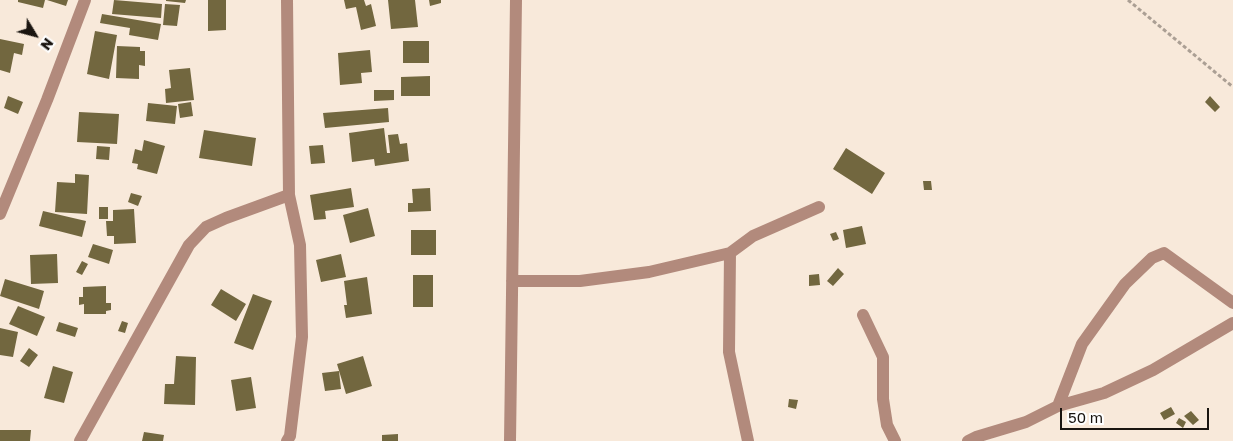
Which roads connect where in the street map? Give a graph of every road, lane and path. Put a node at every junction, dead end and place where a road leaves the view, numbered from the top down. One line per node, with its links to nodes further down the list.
1 (84, 0): 8 (street)
2 (287, 0): 6 (street)
3 (516, 0): 10 (street)
4 (1128, 0): 5 (path)
5 (1233, 87)
6 (289, 194): 15 (street); 16 (street)
7 (819, 207): 9 (street)
8 (0, 214)
9 (730, 253): 10 (street); 18 (street)
10 (512, 281): 17 (street)
11 (1233, 303): 14 (street)
12 (863, 315): 19 (street)
13 (1233, 323): 14 (street)
14 (1058, 406): 20 (street)
15 (80, 441)
16 (287, 441)
17 (510, 441)
18 (748, 441)
19 (895, 441)
20 (968, 441)

